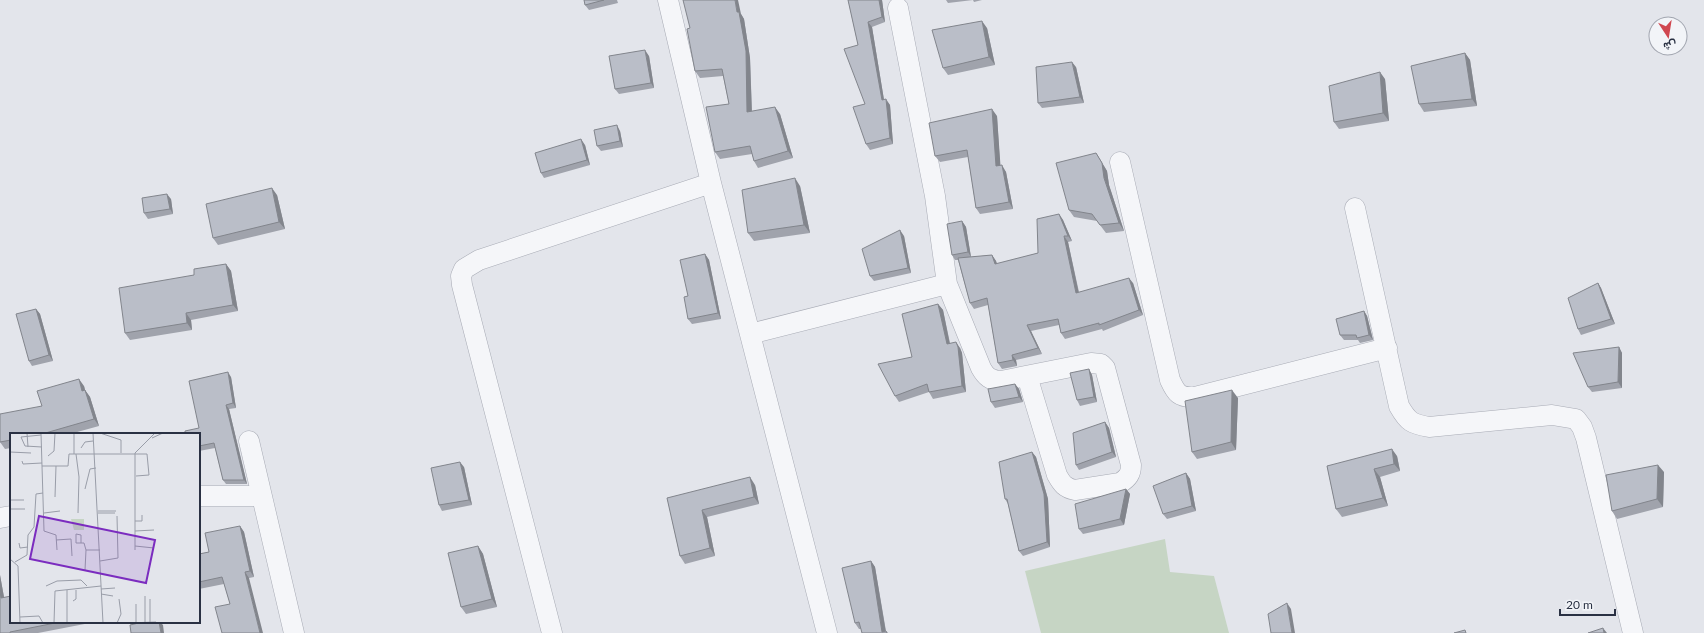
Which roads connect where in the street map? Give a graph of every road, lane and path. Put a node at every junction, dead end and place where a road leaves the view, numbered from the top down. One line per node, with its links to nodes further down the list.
1 (668, 0): 4 (street)
2 (898, 8): 6 (street)
3 (1120, 162): 8 (street)
4 (711, 184): 7 (street); 16 (street)
5 (1355, 208): 8 (street)
6 (947, 284): 7 (street); 9 (street)
7 (750, 334): 17 (street)
8 (1387, 348): 18 (street)
9 (1027, 376): 9 (street)
10 (249, 441): 12 (street)
11 (200, 496): 12 (street)
12 (262, 496): 15 (street)
13 (10, 516): 14 (street)
14 (0, 518)
15 (294, 633)
16 (552, 633)
17 (827, 633)
18 (1633, 633)

